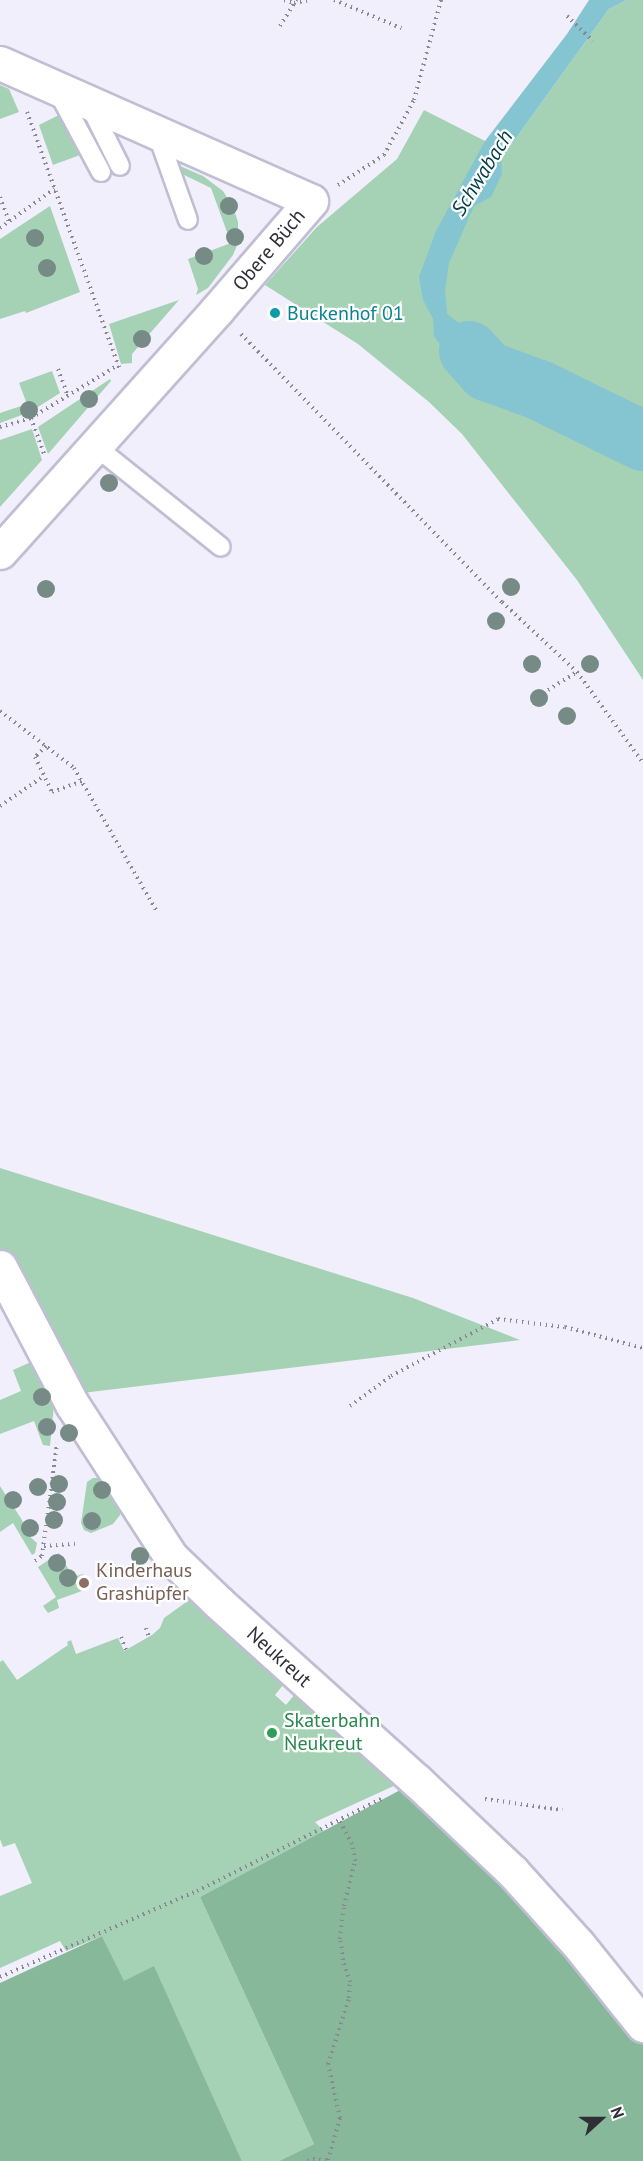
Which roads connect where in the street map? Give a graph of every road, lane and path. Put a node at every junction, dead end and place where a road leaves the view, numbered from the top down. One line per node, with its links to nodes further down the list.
1 (284, 0): 5 (path)
2 (309, 0): 5 (path)
3 (333, 0): 8 (path)
4 (441, 0): 19 (path)
5 (295, 2): 7 (path)
6 (567, 16): 9 (path)
7 (280, 26)
8 (401, 28)
9 (593, 41)
10 (0, 63): 11 (street, Obere Büch)
11 (56, 88): 12 (street, Obere Büch); 16 (lane)
12 (88, 102): 14 (street, Obere Büch); 15 (lane)
13 (27, 111): 17 (path)
14 (157, 133): 19 (street, Obere Büch); 20 (lane)
15 (120, 166)
16 (101, 172)
17 (54, 189): 21 (path); 24 (path)
18 (0, 197): 21 (path)
19 (311, 201): 23 (street, Obere Büch)
20 (188, 220)
21 (9, 222): 22 (path)
22 (0, 228)
23 (217, 310): 30 (street, Obere Büch); 34 (path)
24 (118, 365): 26 (path); 27 (path)
25 (58, 369): 27 (path)
26 (120, 373)
27 (68, 397): 28 (path)
28 (32, 418): 29 (path); 31 (path)
29 (0, 427)
30 (95, 446): 32 (lane); 33 (street, Obere Büch)
31 (46, 463)
32 (221, 547)
33 (0, 552)
34 (577, 672): 35 (path); 38 (path)
35 (548, 690)
36 (0, 711): 37 (path)
37 (46, 746): 39 (path); 40 (path)
38 (643, 763)
39 (44, 776): 40 (path); 41 (path)
40 (82, 781): 42 (path)
41 (0, 806)
42 (157, 912)
43 (0, 1268): 54 (street, Neukreut)
44 (643, 1348): 45 (path)
45 (350, 1406)
46 (59, 1431): 48 (path)
47 (75, 1544): 48 (path)
48 (44, 1546): 49 (path)
49 (35, 1561)
50 (146, 1628): 51 (path)
51 (149, 1636)
52 (121, 1637): 53 (path)
53 (126, 1650)
54 (417, 1781): 57 (path); 59 (street, Neukreut)
55 (476, 1797): 56 (path)
56 (562, 1810)
57 (339, 1820): 58 (path); 60 (path)
58 (0, 1977)
59 (643, 2025)
60 (329, 2160): 61 (path)
61 (308, 2161)

